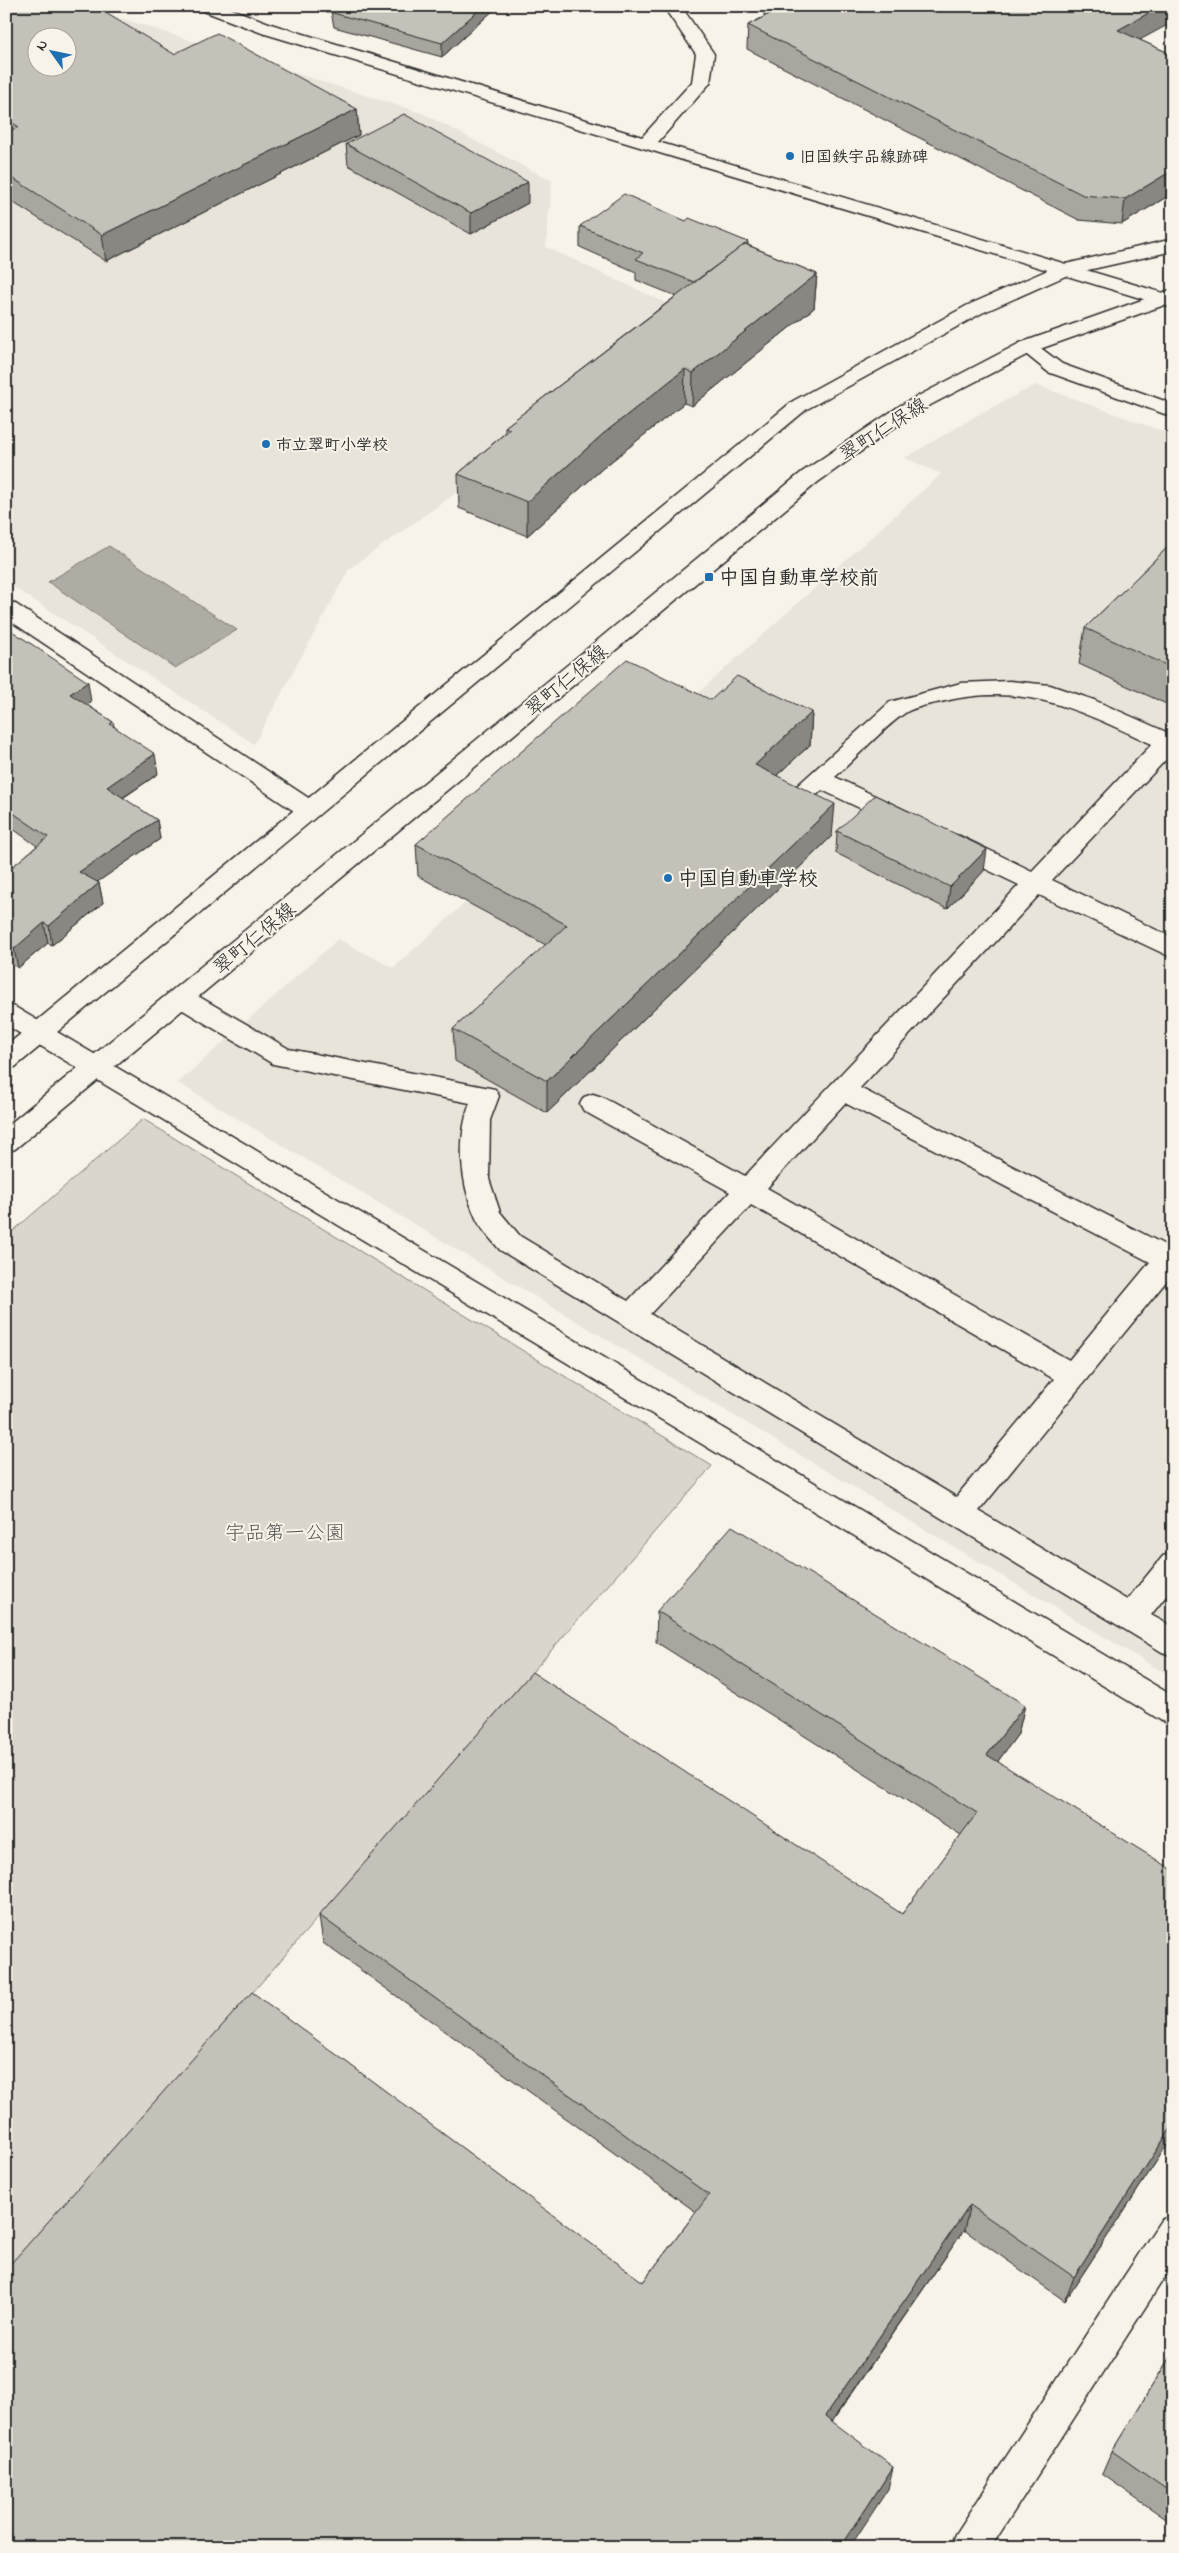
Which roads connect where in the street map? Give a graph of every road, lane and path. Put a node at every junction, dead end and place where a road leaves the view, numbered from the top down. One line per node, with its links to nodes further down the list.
1 (207, 6): 3 (street)
2 (672, 6): 3 (street)
3 (646, 144): 5 (street)
4 (1173, 245): 5 (street)
5 (1064, 270): 6 (street); 13 (street)
6 (1169, 298): 7 (street, 翠町仁保線)
7 (1027, 348): 8 (street); 16 (street, 翠町仁保線)
8 (1173, 411)
9 (6, 608): 13 (street)
10 (1170, 743): 11 (street); 14 (street)
11 (819, 779): 12 (street); 14 (street)
12 (796, 800)
13 (308, 809): 18 (street)
14 (1036, 883): 15 (street); 21 (street)
15 (1173, 949)
16 (182, 998): 20 (street, 翠町仁保線); 26 (street)
17 (6, 1013): 18 (street)
18 (39, 1033): 19 (street); 20 (street)
19 (6, 1060)
20 (96, 1068): 23 (street, 翠町仁保線); 32 (street)
21 (842, 1090): 24 (street); 25 (street)
22 (594, 1104): 24 (street)
23 (6, 1142)
24 (748, 1190): 26 (street); 27 (street)
25 (1171, 1258): 27 (street)
26 (630, 1317): 28 (street)
27 (1073, 1376): 28 (street)
28 (959, 1515): 30 (street)
29 (1173, 1565): 30 (street)
30 (1131, 1618): 31 (street)
31 (1173, 1643)
32 (1173, 1712)
33 (1173, 2232): 34 (street)
34 (969, 2547)

